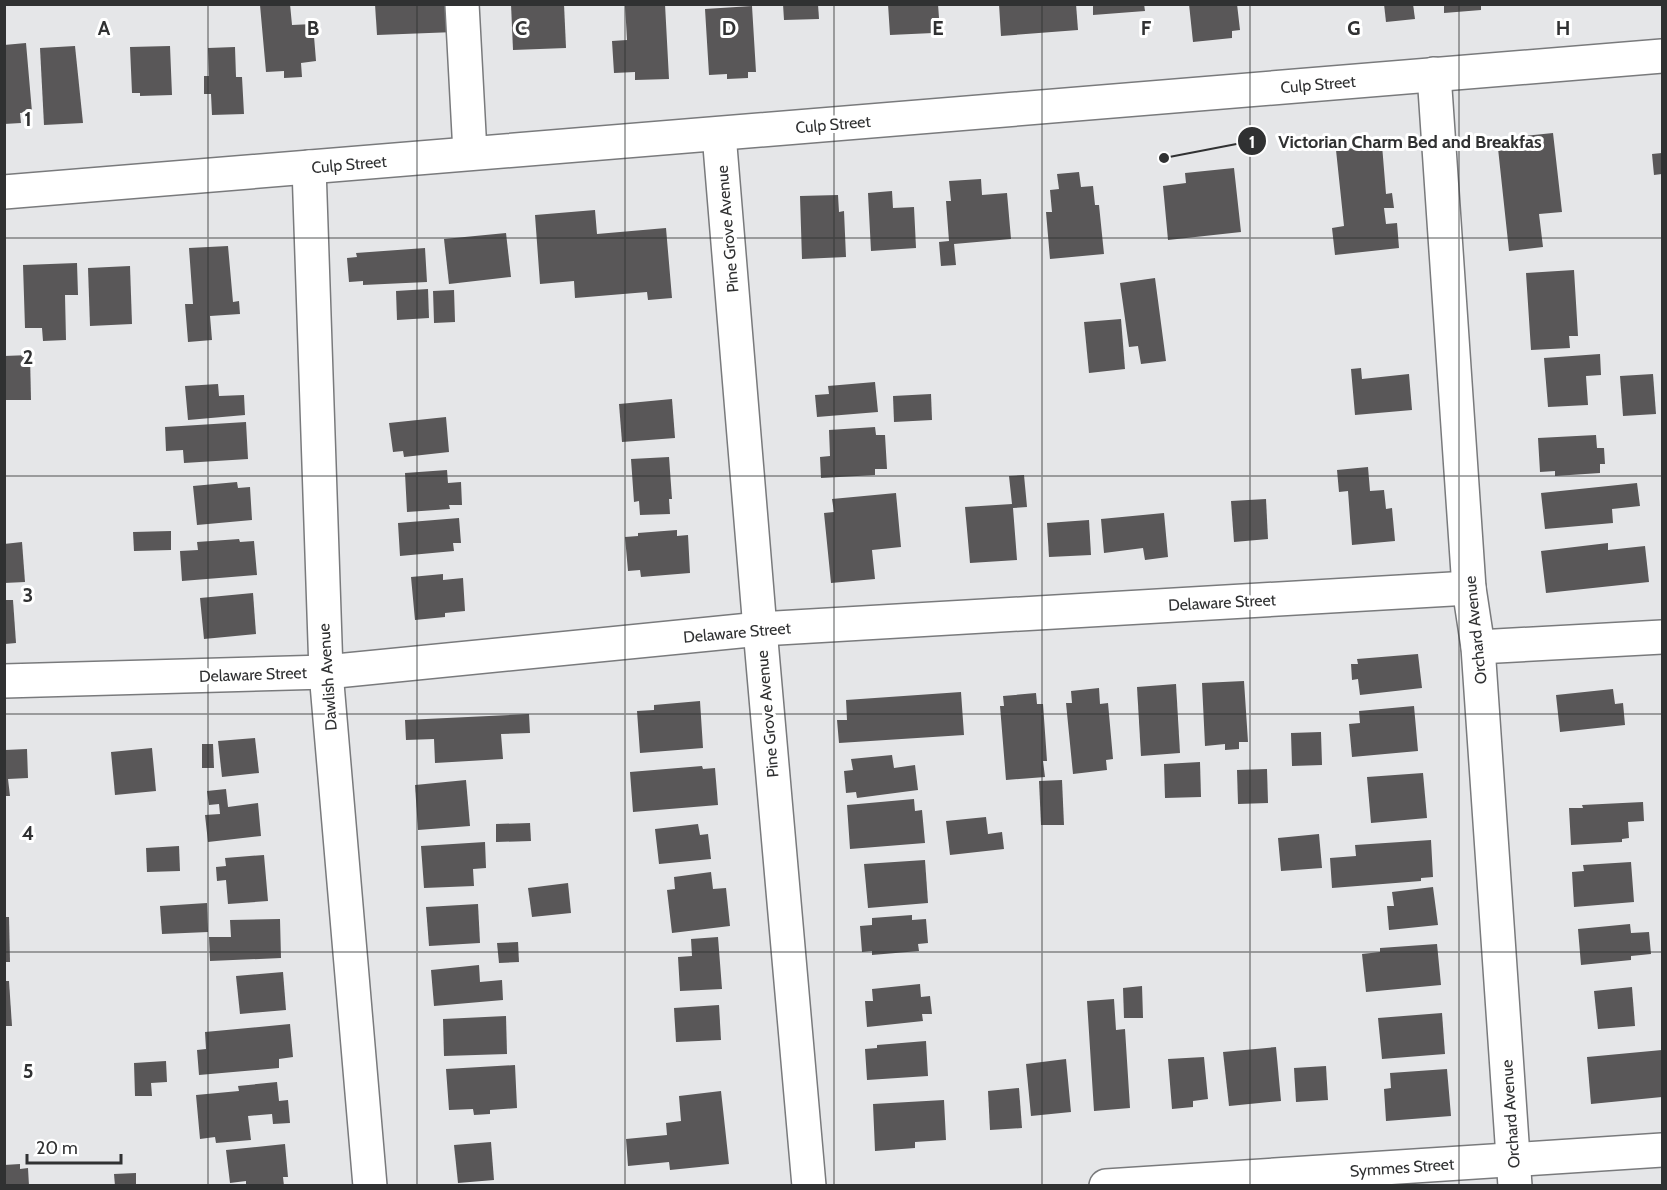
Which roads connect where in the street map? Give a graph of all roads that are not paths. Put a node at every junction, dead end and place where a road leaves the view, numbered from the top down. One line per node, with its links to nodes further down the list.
1 (462, 4): 5 (street)
2 (1662, 56): 3 (street, Culp Street)
3 (1434, 74): 4 (street, Culp Street); 8 (street, Orchard Avenue)
4 (719, 134): 5 (street, Culp Street); 9 (street, Pine Grove Avenue)
5 (470, 153): 6 (street, Culp Street)
6 (309, 167): 7 (street, Culp Street); 12 (street, Dawlish Avenue)
7 (4, 192)
8 (1469, 588): 9 (street, Delaware Street); 11 (street, Orchard Avenue)
9 (760, 629): 12 (street, Delaware Street); 17 (street, Pine Grove Avenue)
10 (1662, 637): 11 (street)
11 (1478, 647): 15 (street, Orchard Avenue)
12 (326, 672): 13 (street, Delaware Street); 16 (street, Dawlish Avenue)
13 (4, 681)
14 (1662, 1150): 15 (street, Symmes Street)
15 (1514, 1173): 18 (street, Symmes Street)
16 (370, 1185)
17 (809, 1185)
18 (1106, 1185)

